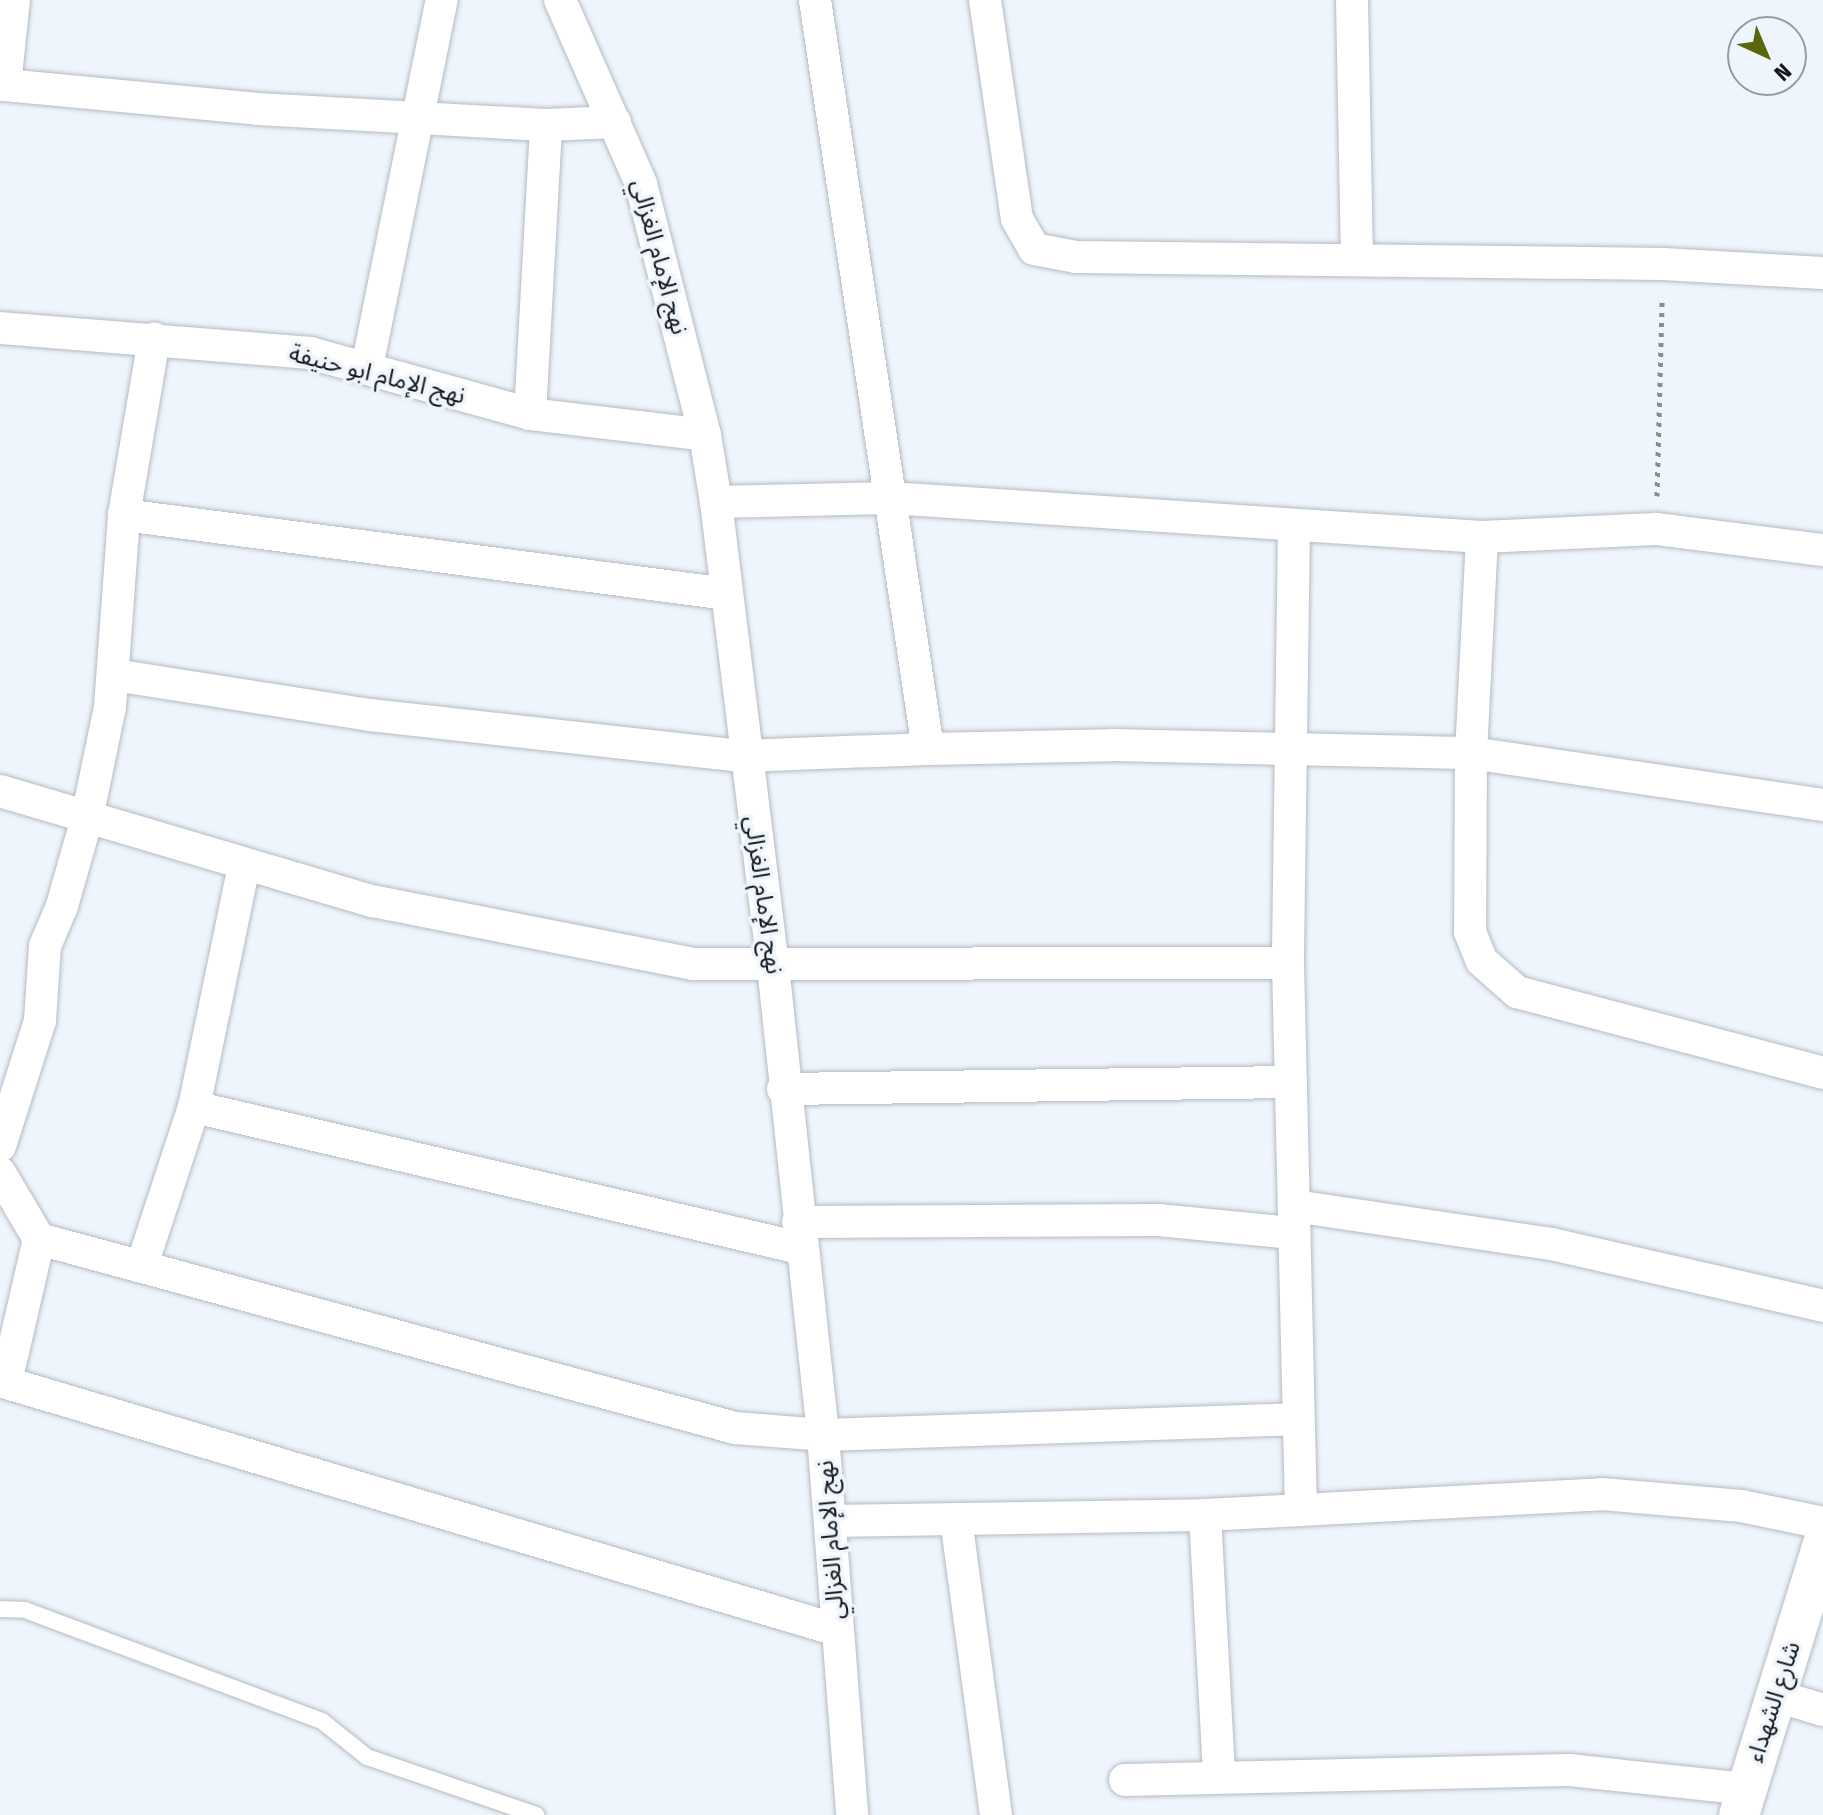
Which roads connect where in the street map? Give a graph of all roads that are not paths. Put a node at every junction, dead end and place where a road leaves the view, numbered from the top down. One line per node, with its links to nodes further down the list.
1 (14, 0): 7 (street)
2 (442, 0): 8 (street)
3 (560, 0): 9 (street, نهج الإمام الغزالي)
4 (815, 0): 18 (street)
5 (985, 0): 11 (street)
6 (1352, 0): 11 (street)
7 (3, 85): 8 (street)
8 (420, 114): 10 (street); 15 (street)
9 (615, 122): 10 (street); 17 (street, نهج الإمام الغزالي)
10 (546, 125): 16 (street)
11 (1357, 259): 12 (street)
12 (1823, 273)
13 (0, 328): 14 (street, نهج الإمام ابو حنيفة)
14 (154, 339): 15 (street, نهج الإمام ابو حنيفة); 20 (street)
15 (367, 367): 16 (street, نهج الإمام ابو حنيفة)
16 (530, 414): 17 (street, نهج الإمام ابو حنيفة)
17 (705, 435): 19 (street, نهج الإمام الغزالي)
18 (890, 498): 19 (street); 21 (street); 27 (street)
19 (716, 502): 24 (street, نهج الإمام الغزالي)
20 (124, 515): 24 (street); 25 (street)
21 (1294, 525): 22 (street); 26 (street)
22 (1482, 537): 23 (street); 28 (street)
23 (1823, 550)
24 (727, 594): 29 (street, نهج الإمام الغزالي)
25 (114, 675): 29 (street); 32 (street)
26 (1292, 748): 27 (street); 28 (street); 34 (street)
27 (928, 749): 29 (street)
28 (1471, 753): 31 (street); 36 (street)
29 (743, 756): 35 (street, نهج الإمام الغزالي)
30 (0, 791): 32 (street)
31 (1823, 805)
32 (87, 818): 33 (street); 40 (street)
33 (244, 866): 35 (street); 39 (street)
34 (1288, 963): 35 (street); 37 (street)
35 (773, 966): 38 (street, نهج الإمام الغزالي)
36 (1823, 1073)
37 (1291, 1082): 38 (street); 42 (street)
38 (783, 1089): 43 (street, نهج الإمام الغزالي)
39 (194, 1107): 43 (street); 45 (street)
40 (0, 1146)
41 (0, 1173): 44 (street)
42 (1294, 1220): 43 (street); 46 (street); 48 (street)
43 (799, 1235): 49 (street, نهج الإمام الغزالي)
44 (39, 1239): 45 (street); 47 (street)
45 (142, 1265): 49 (street)
46 (1823, 1306)
47 (3, 1382): 57 (street)
48 (1295, 1419): 49 (street); 50 (street)
49 (823, 1435): 53 (street, نهج الإمام الغزالي)
50 (1301, 1509): 51 (street); 54 (street)
51 (1205, 1515): 52 (street); 60 (street)
52 (956, 1519): 53 (street); 65 (street)
53 (831, 1521): 57 (street, نهج الإمام الغزالي)
54 (1823, 1523)
55 (1823, 1544): 58 (street, شارع الشهداء)
56 (0, 1609): 63 (lane)
57 (837, 1630): 64 (street, نهج الإمام الغزالي)
58 (1777, 1696): 59 (street); 62 (street, شارع الشهداء)
59 (1823, 1710)
60 (1219, 1775): 61 (street); 62 (street)
61 (1125, 1780)
62 (1743, 1802)
63 (536, 1815)
64 (852, 1815)
65 (996, 1815)

